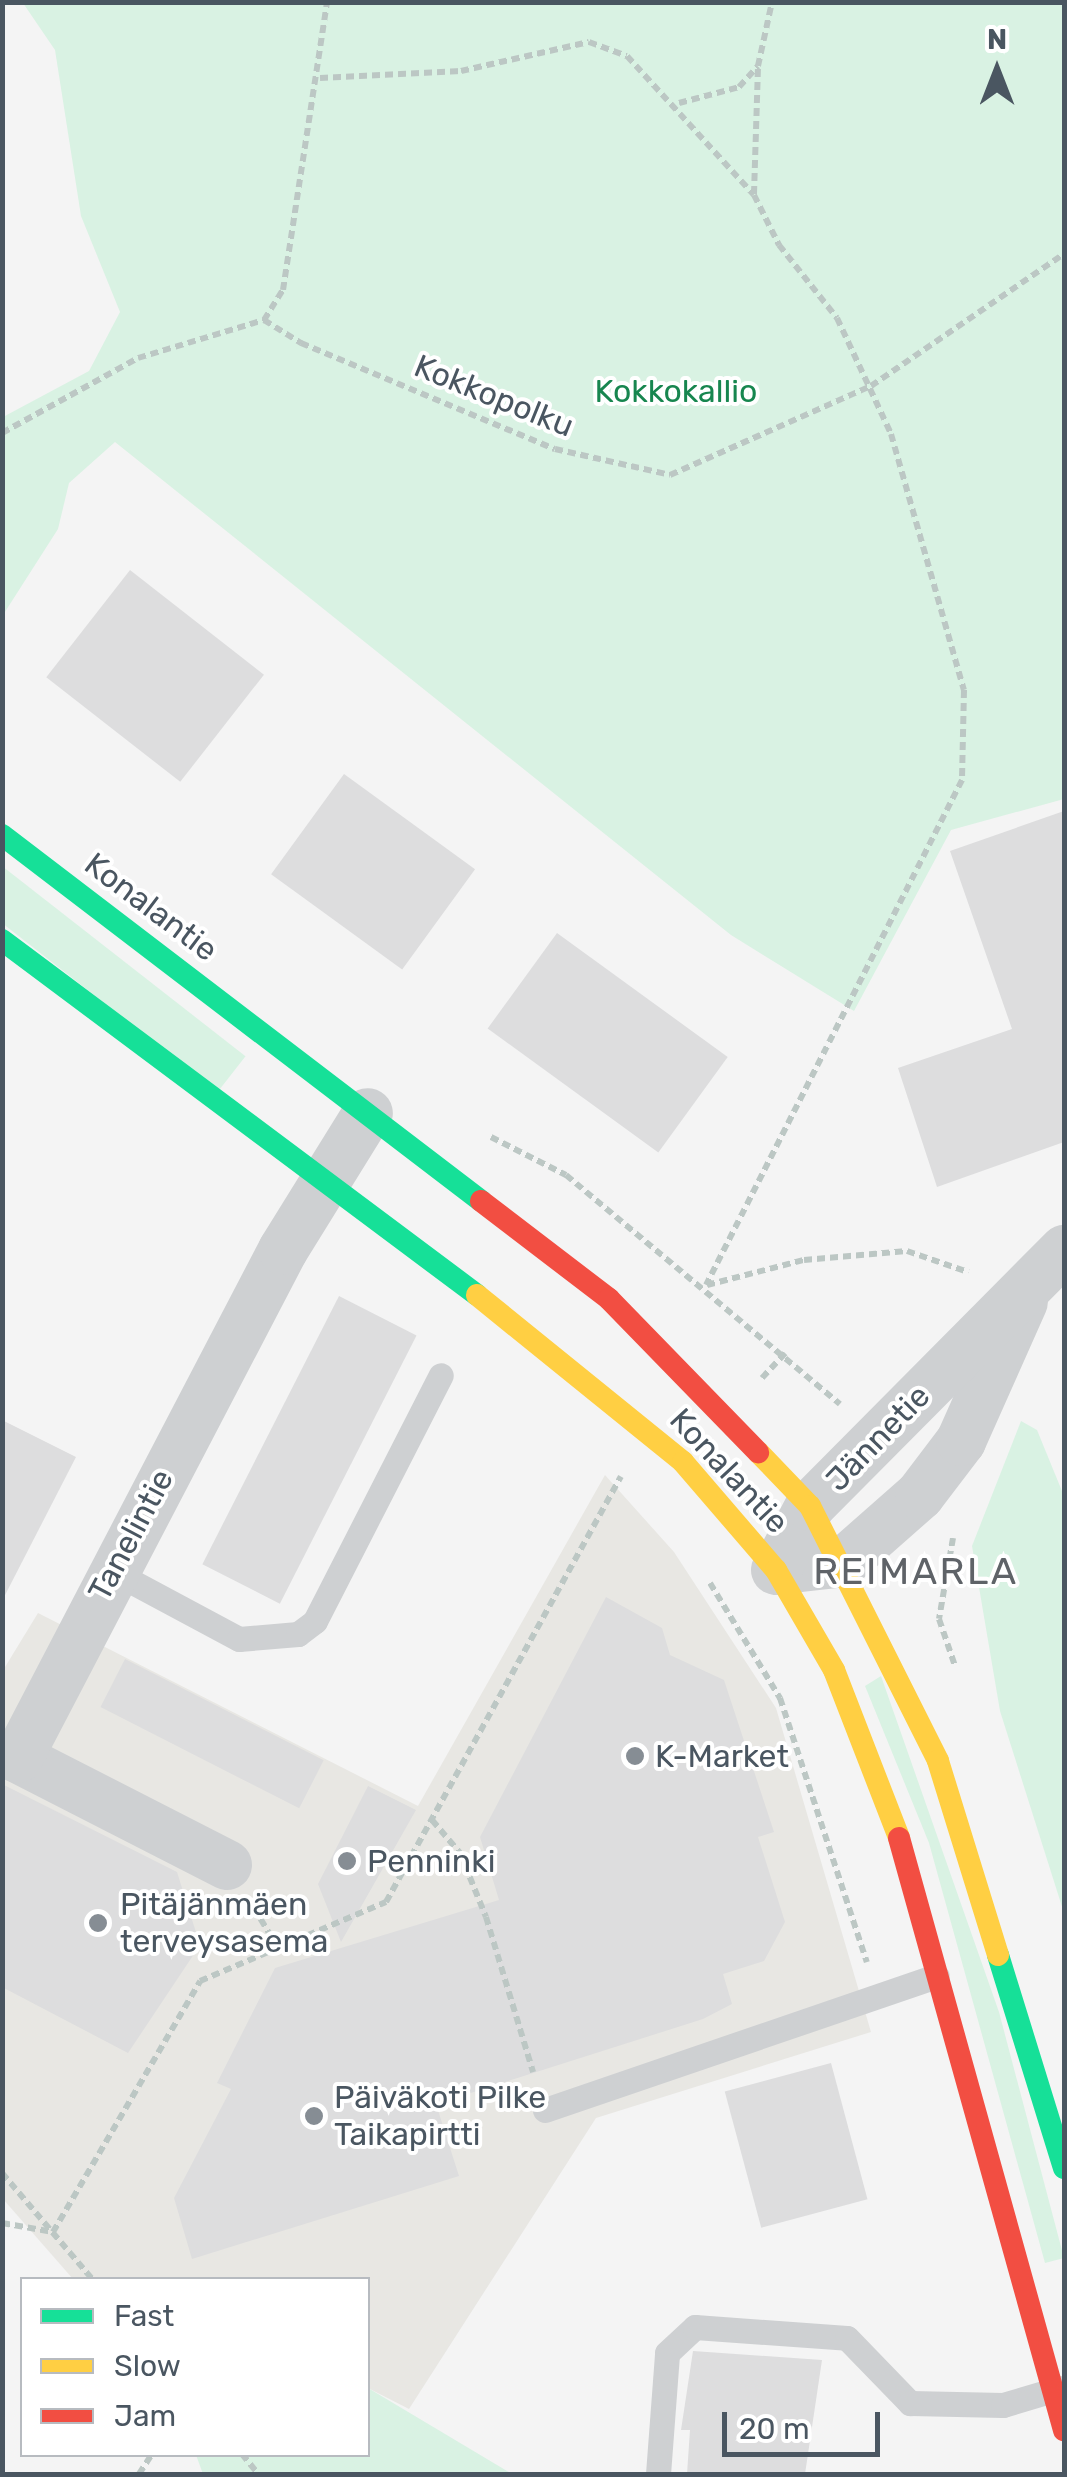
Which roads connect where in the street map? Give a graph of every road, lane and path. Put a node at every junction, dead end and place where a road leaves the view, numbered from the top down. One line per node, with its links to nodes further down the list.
1 (327, 2): 4 (path)
2 (772, 2): 3 (path)
3 (758, 66): 5 (path); 6 (path)
4 (320, 78): 5 (path); 8 (path)
5 (678, 103): 6 (path)
6 (754, 195): 9 (path)
7 (1064, 254): 9 (path, Kokkopolku)
8 (264, 320): 9 (path, Kokkopolku); 10 (path)
9 (871, 386): 18 (path)
10 (2, 433)
11 (2, 835): 13 (main road, Konalantie)
12 (2, 940): 15 (main road, Konalantie)
13 (368, 1113): 15 (street, Tanelintie); 25 (main road, Konalantie)
14 (475, 1131): 18 (path)
15 (322, 1179): 27 (main road, Konalantie); 28 (street, Tanelintie)
16 (1064, 1250): 19 (street, Jännetie)
17 (970, 1273): 18 (path)
18 (706, 1285): 21 (path)
19 (1027, 1292): 25 (street, Jännetie); 26 (street, Jännetie)
20 (441, 1374): 28 (lane)
21 (846, 1409)
22 (608, 1464): 23 (path)
23 (621, 1476): 24 (path); 30 (path)
24 (633, 1488)
25 (810, 1506): 26 (main road, Konalantie); 27 (street, Jännetie)
26 (844, 1562): 27 (street); 35 (main road, Konalantie)
27 (776, 1570): 32 (main road, Konalantie)
28 (112, 1571): 31 (street, Tanelintie)
29 (706, 1576): 33 (path)
30 (432, 1820): 34 (path); 38 (path)
31 (227, 1865)
32 (937, 1976): 33 (lane); 40 (main road, Konalantie)
33 (883, 1995): 34 (lane)
34 (545, 2110)
35 (1064, 2168)
36 (2, 2174): 38 (path)
37 (2, 2223): 38 (path)
38 (53, 2232): 39 (path)
39 (91, 2277)
40 (1059, 2389): 41 (main road, Konalantie); 42 (lane)
41 (1064, 2430)
42 (658, 2474)

